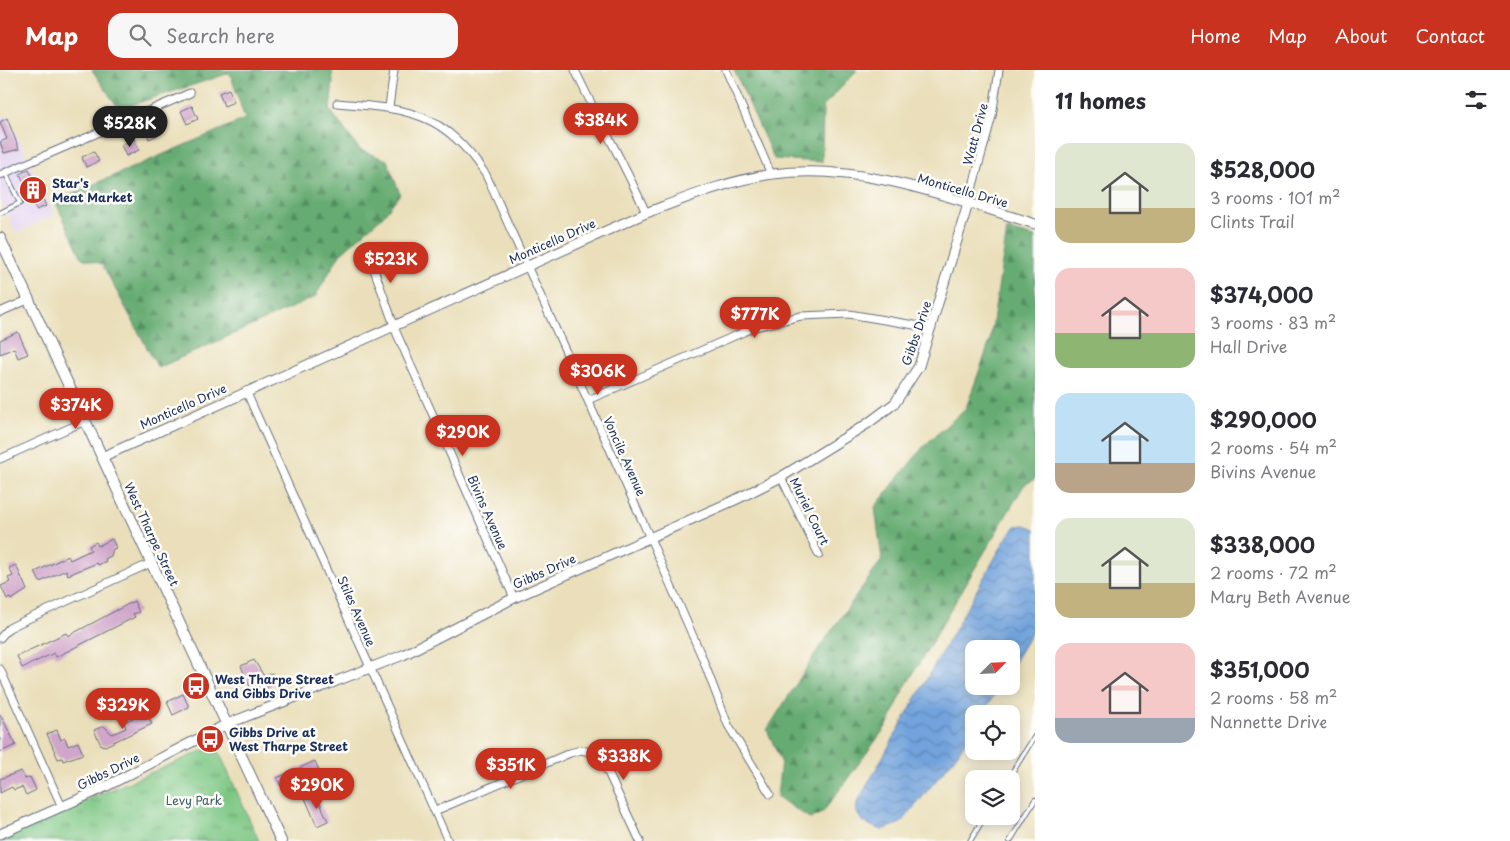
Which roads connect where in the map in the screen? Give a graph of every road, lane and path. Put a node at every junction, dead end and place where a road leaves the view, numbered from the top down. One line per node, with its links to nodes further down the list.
1 (394, 70): 7 (street)
2 (575, 70): 12 (street)
3 (726, 70): 9 (street)
4 (999, 70): 10 (street, Watt Drive)
5 (190, 93): 8 (street)
6 (337, 103): 7 (street, Voncile Avenue)
7 (389, 107): 16 (street, Voncile Avenue)
8 (2, 174): 11 (lane)
9 (772, 174): 10 (street, Monticello Drive); 12 (street, Monticello Drive)
10 (968, 204): 13 (street, Monticello Drive); 20 (street, Gibbs Drive)
11 (0, 213)
12 (646, 213): 16 (street, Monticello Drive)
13 (1035, 224)
14 (0, 238): 17 (main road, West Tharpe Street)
15 (367, 250): 19 (street, Bivins Avenue)
16 (526, 266): 19 (street, Monticello Drive); 22 (street, Voncile Avenue)
17 (30, 299): 18 (street); 23 (main road, West Tharpe Street)
18 (0, 312)
19 (393, 325): 21 (street, Monticello Drive); 30 (street, Bivins Avenue)
20 (932, 328): 22 (street); 26 (street, Gibbs Drive)
21 (246, 391): 24 (street, Monticello Drive); 32 (street, Stiles Avenue)
22 (588, 400): 27 (street, Voncile Avenue)
23 (85, 421): 24 (main road, West Tharpe Street); 25 (street)
24 (102, 457): 29 (main road, West Tharpe Street)
25 (0, 459)
26 (781, 477): 27 (street, Gibbs Drive); 28 (street, Muriel Court)
27 (650, 538): 30 (street, Gibbs Drive); 39 (street, Voncile Avenue)
28 (819, 555)
29 (151, 563): 31 (street); 34 (main road, West Tharpe Street)
30 (514, 598): 32 (street, Gibbs Drive)
31 (0, 638)
32 (370, 667): 34 (street, Gibbs Drive); 42 (street, Stiles Avenue)
33 (0, 669): 41 (street)
34 (227, 724): 41 (street, Gibbs Drive); 45 (main road, West Tharpe Street)
35 (1035, 736): 36 (lane)
36 (1029, 746): 37 (lane); 38 (lane)
37 (1035, 749)
38 (1014, 770)
39 (770, 794)
40 (1035, 800): 49 (lane)
41 (62, 806): 44 (street, Gibbs Drive)
42 (435, 811): 46 (street, Stiles Avenue); 47 (street)
43 (980, 825): 48 (lane)
44 (0, 834)
45 (281, 841)
46 (448, 841)
47 (640, 841)
48 (970, 841)
49 (1010, 841)

